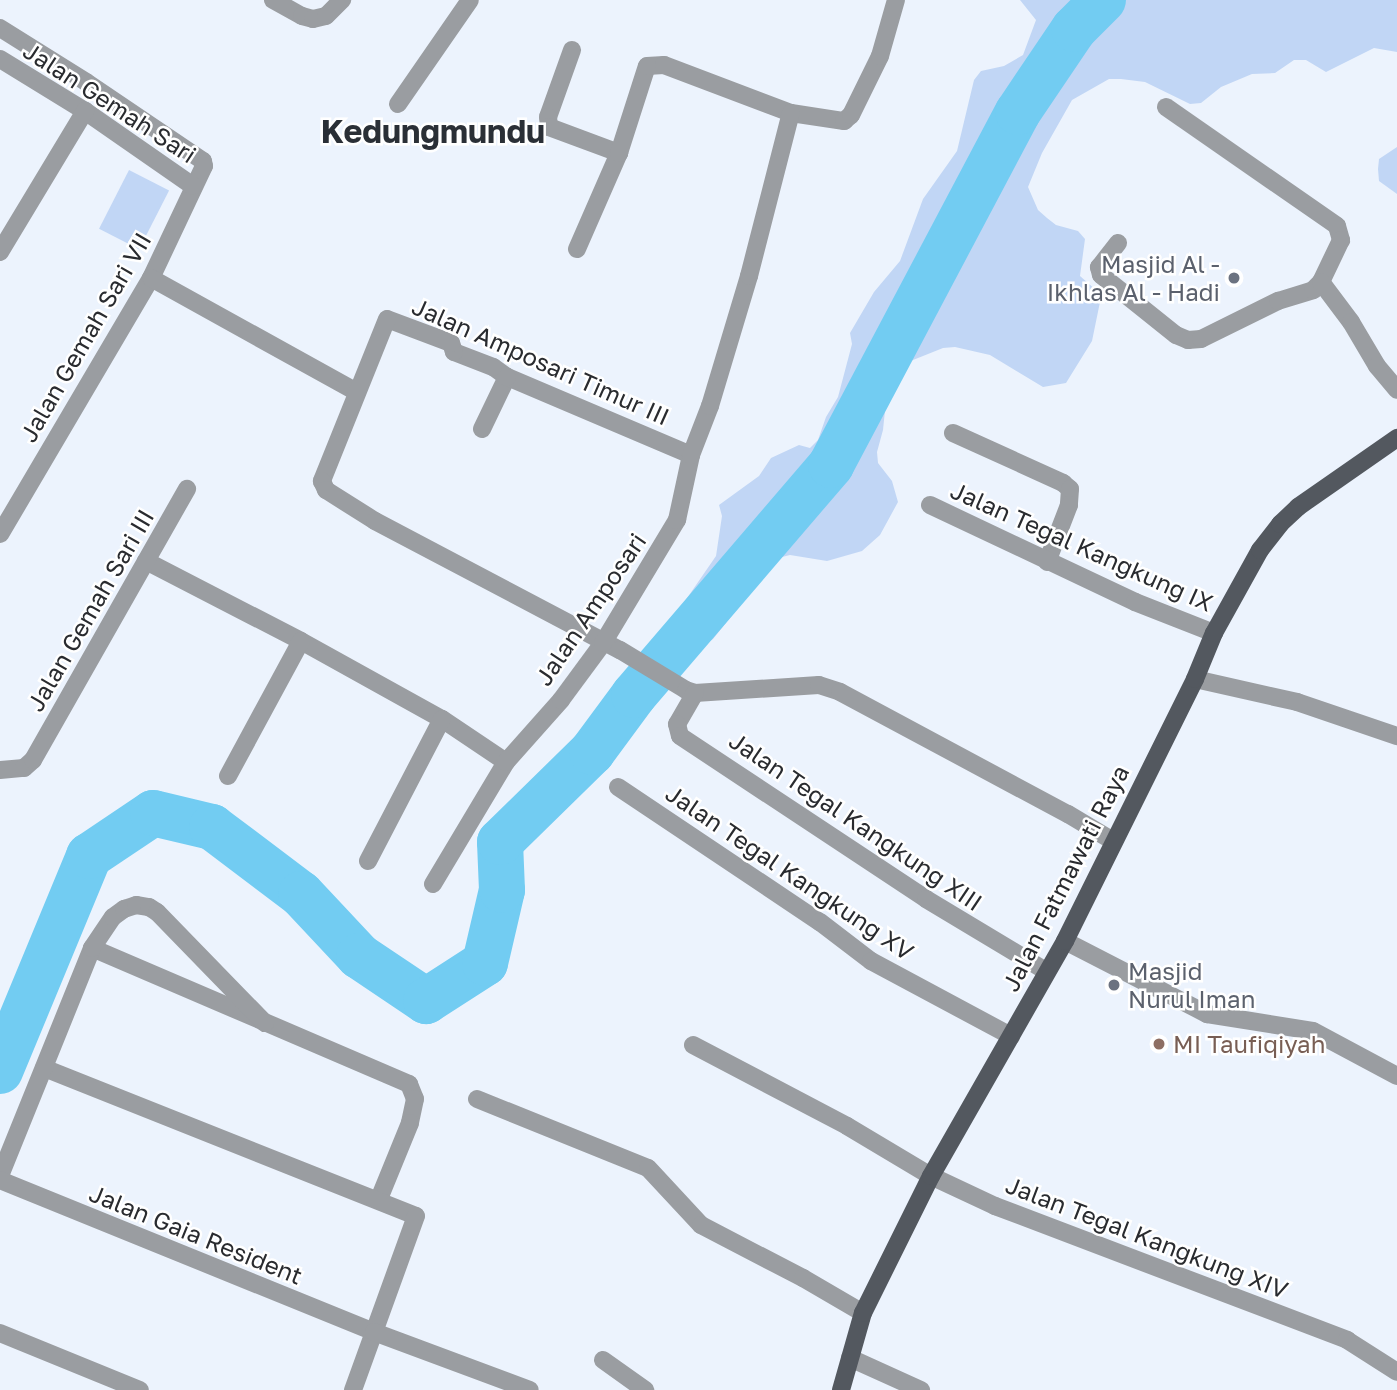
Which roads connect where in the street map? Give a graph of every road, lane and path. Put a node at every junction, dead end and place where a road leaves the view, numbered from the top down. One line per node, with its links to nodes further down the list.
1 (272, 0): 2 (street)
2 (341, 0)
3 (470, 0): 8 (street)
4 (892, 1): 11 (street)
5 (0, 28): 13 (street, Jalan Gemah Sari)
6 (572, 50): 12 (street)
7 (0, 59): 10 (street, Jalan Gemah Sari)
8 (398, 104)
9 (1166, 107): 19 (street)
10 (85, 111): 14 (street, Jalan Gemah Sari); 17 (street)
11 (791, 113): 12 (street); 26 (street, Jalan Amposari)
12 (619, 153): 16 (street)
13 (202, 161): 14 (street, Jalan Gemah Sari VII)
14 (193, 186): 18 (street, Jalan Gemah Sari VII)
15 (1118, 243): 19 (street)
16 (578, 249)
17 (0, 252)
18 (151, 278): 22 (street); 29 (street, Jalan Gemah Sari VII)
19 (1321, 282): 21 (street)
20 (507, 377): 22 (street, Jalan Amposari Timur III); 23 (street); 26 (street, Jalan Amposari Timur III)
21 (1397, 390)
22 (357, 392): 34 (street)
23 (482, 429)
24 (953, 433): 31 (street)
25 (1397, 438): 32 (main road, Jalan Fatmawati Raya)
26 (691, 455): 34 (street, Jalan Amposari)
27 (187, 489): 30 (street, Jalan Gemah Sari III)
28 (930, 505): 31 (street, Jalan Tegal Kangkung IX)
29 (0, 534)
30 (146, 561): 33 (street); 40 (street, Jalan Gemah Sari III)
31 (1046, 562): 32 (street, Jalan Tegal Kangkung IX)
32 (1214, 633): 35 (main road, Jalan Fatmawati Raya)
33 (301, 640): 37 (street); 41 (street)
34 (603, 643): 36 (street); 39 (street, Jalan Amposari)
35 (1195, 679): 38 (street); 43 (main road, Jalan Fatmawati Raya)
36 (687, 690): 43 (street); 48 (street, Jalan Tegal Kangkung XIII)
37 (442, 719): 39 (street); 44 (street)
38 (1397, 736)
39 (506, 762): 45 (street, Jalan Amposari)
40 (0, 770)
41 (228, 776)
42 (618, 787): 50 (street, Jalan Tegal Kangkung XV)
43 (1113, 841): 46 (main road, Jalan Fatmawati Raya)
44 (368, 861)
45 (433, 884)
46 (1065, 941): 48 (main road, Jalan Fatmawati Raya); 53 (street)
47 (92, 948): 49 (street, Jalan Gaia Resident); 49 (street, Jalan Gaia Resident); 52 (street, Jalan Gaia Resident)
48 (1046, 971): 50 (main road, Jalan Fatmawati Raya)
49 (265, 1023): 57 (street, Jalan Gaia Resident)
50 (1011, 1035): 55 (main road, Jalan Fatmawati Raya)
51 (692, 1045): 55 (street, Jalan Tegal Kangkung XIV)
52 (44, 1068): 56 (street, Jalan Gaia Resident); 57 (street)
53 (1397, 1076)
54 (477, 1099): 58 (street)
55 (931, 1176): 58 (main road, Jalan Fatmawati Raya); 63 (street, Jalan Tegal Kangkung XIV)
56 (0, 1178): 59 (street, Jalan Gaia Resident)
57 (379, 1199): 59 (street)
58 (863, 1313): 61 (main road, Jalan Fatmawati Raya)
59 (374, 1332): 65 (street); 66 (street, Jalan Gaia Resident)
60 (0, 1333): 64 (street)
61 (850, 1358): 68 (main road, Jalan Fatmawati Raya); 69 (street)
62 (603, 1360): 67 (street)
63 (1395, 1364)
64 (140, 1390)
65 (354, 1390)
66 (530, 1390)
67 (645, 1390)
68 (841, 1390)
69 (921, 1390)

